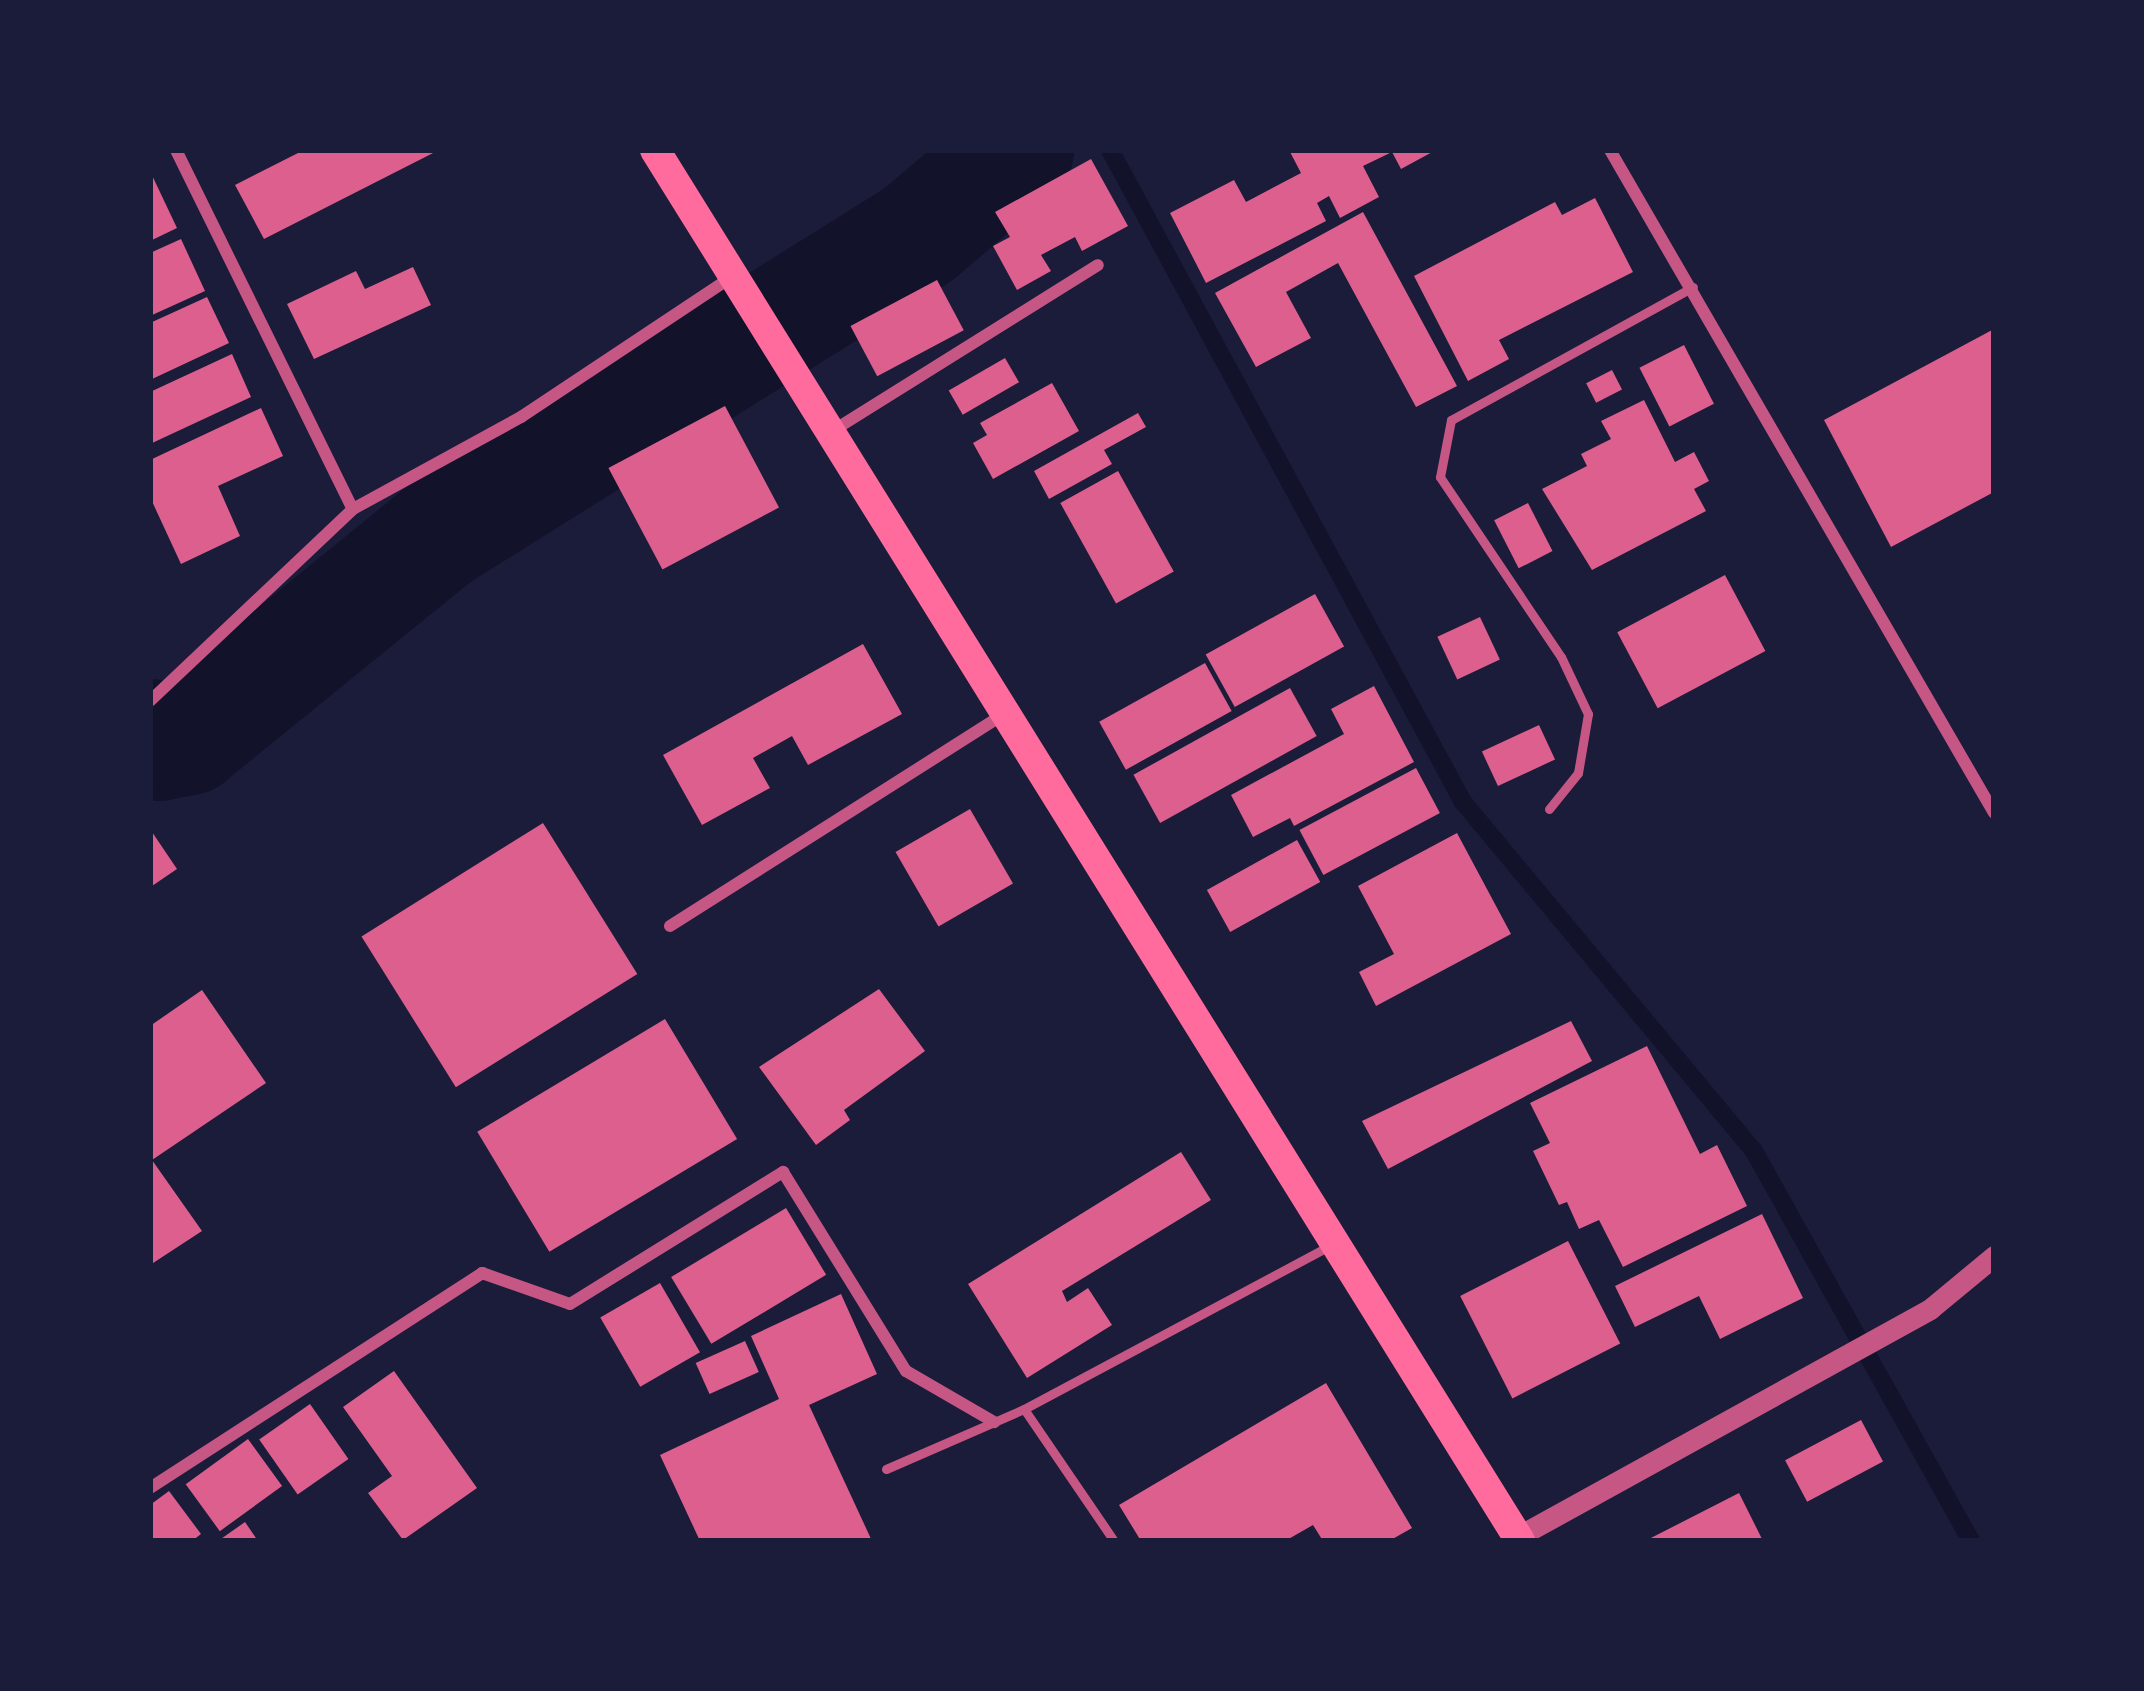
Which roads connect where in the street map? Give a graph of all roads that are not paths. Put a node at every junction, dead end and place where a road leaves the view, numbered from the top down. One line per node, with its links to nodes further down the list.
1 (176, 150): 8 (street)
2 (655, 150): 5 (main road)
3 (1610, 150): 6 (street)
4 (1098, 265): 7 (street)
5 (731, 278): 7 (main road); 8 (street)
6 (1693, 287): 11 (lane); 12 (street)
7 (827, 434): 10 (main road)
8 (353, 509): 9 (street)
9 (150, 700)
10 (1002, 715): 13 (street); 14 (main road)
11 (1549, 809)
12 (1994, 813)
13 (670, 926)
14 (1334, 1244): 16 (lane); 20 (main road)
15 (1994, 1256): 20 (street)
16 (1024, 1409): 17 (lane); 21 (lane)
17 (994, 1422): 18 (lane); 19 (street)
18 (886, 1468)
19 (150, 1488)
20 (1516, 1540)
21 (1114, 1541)

